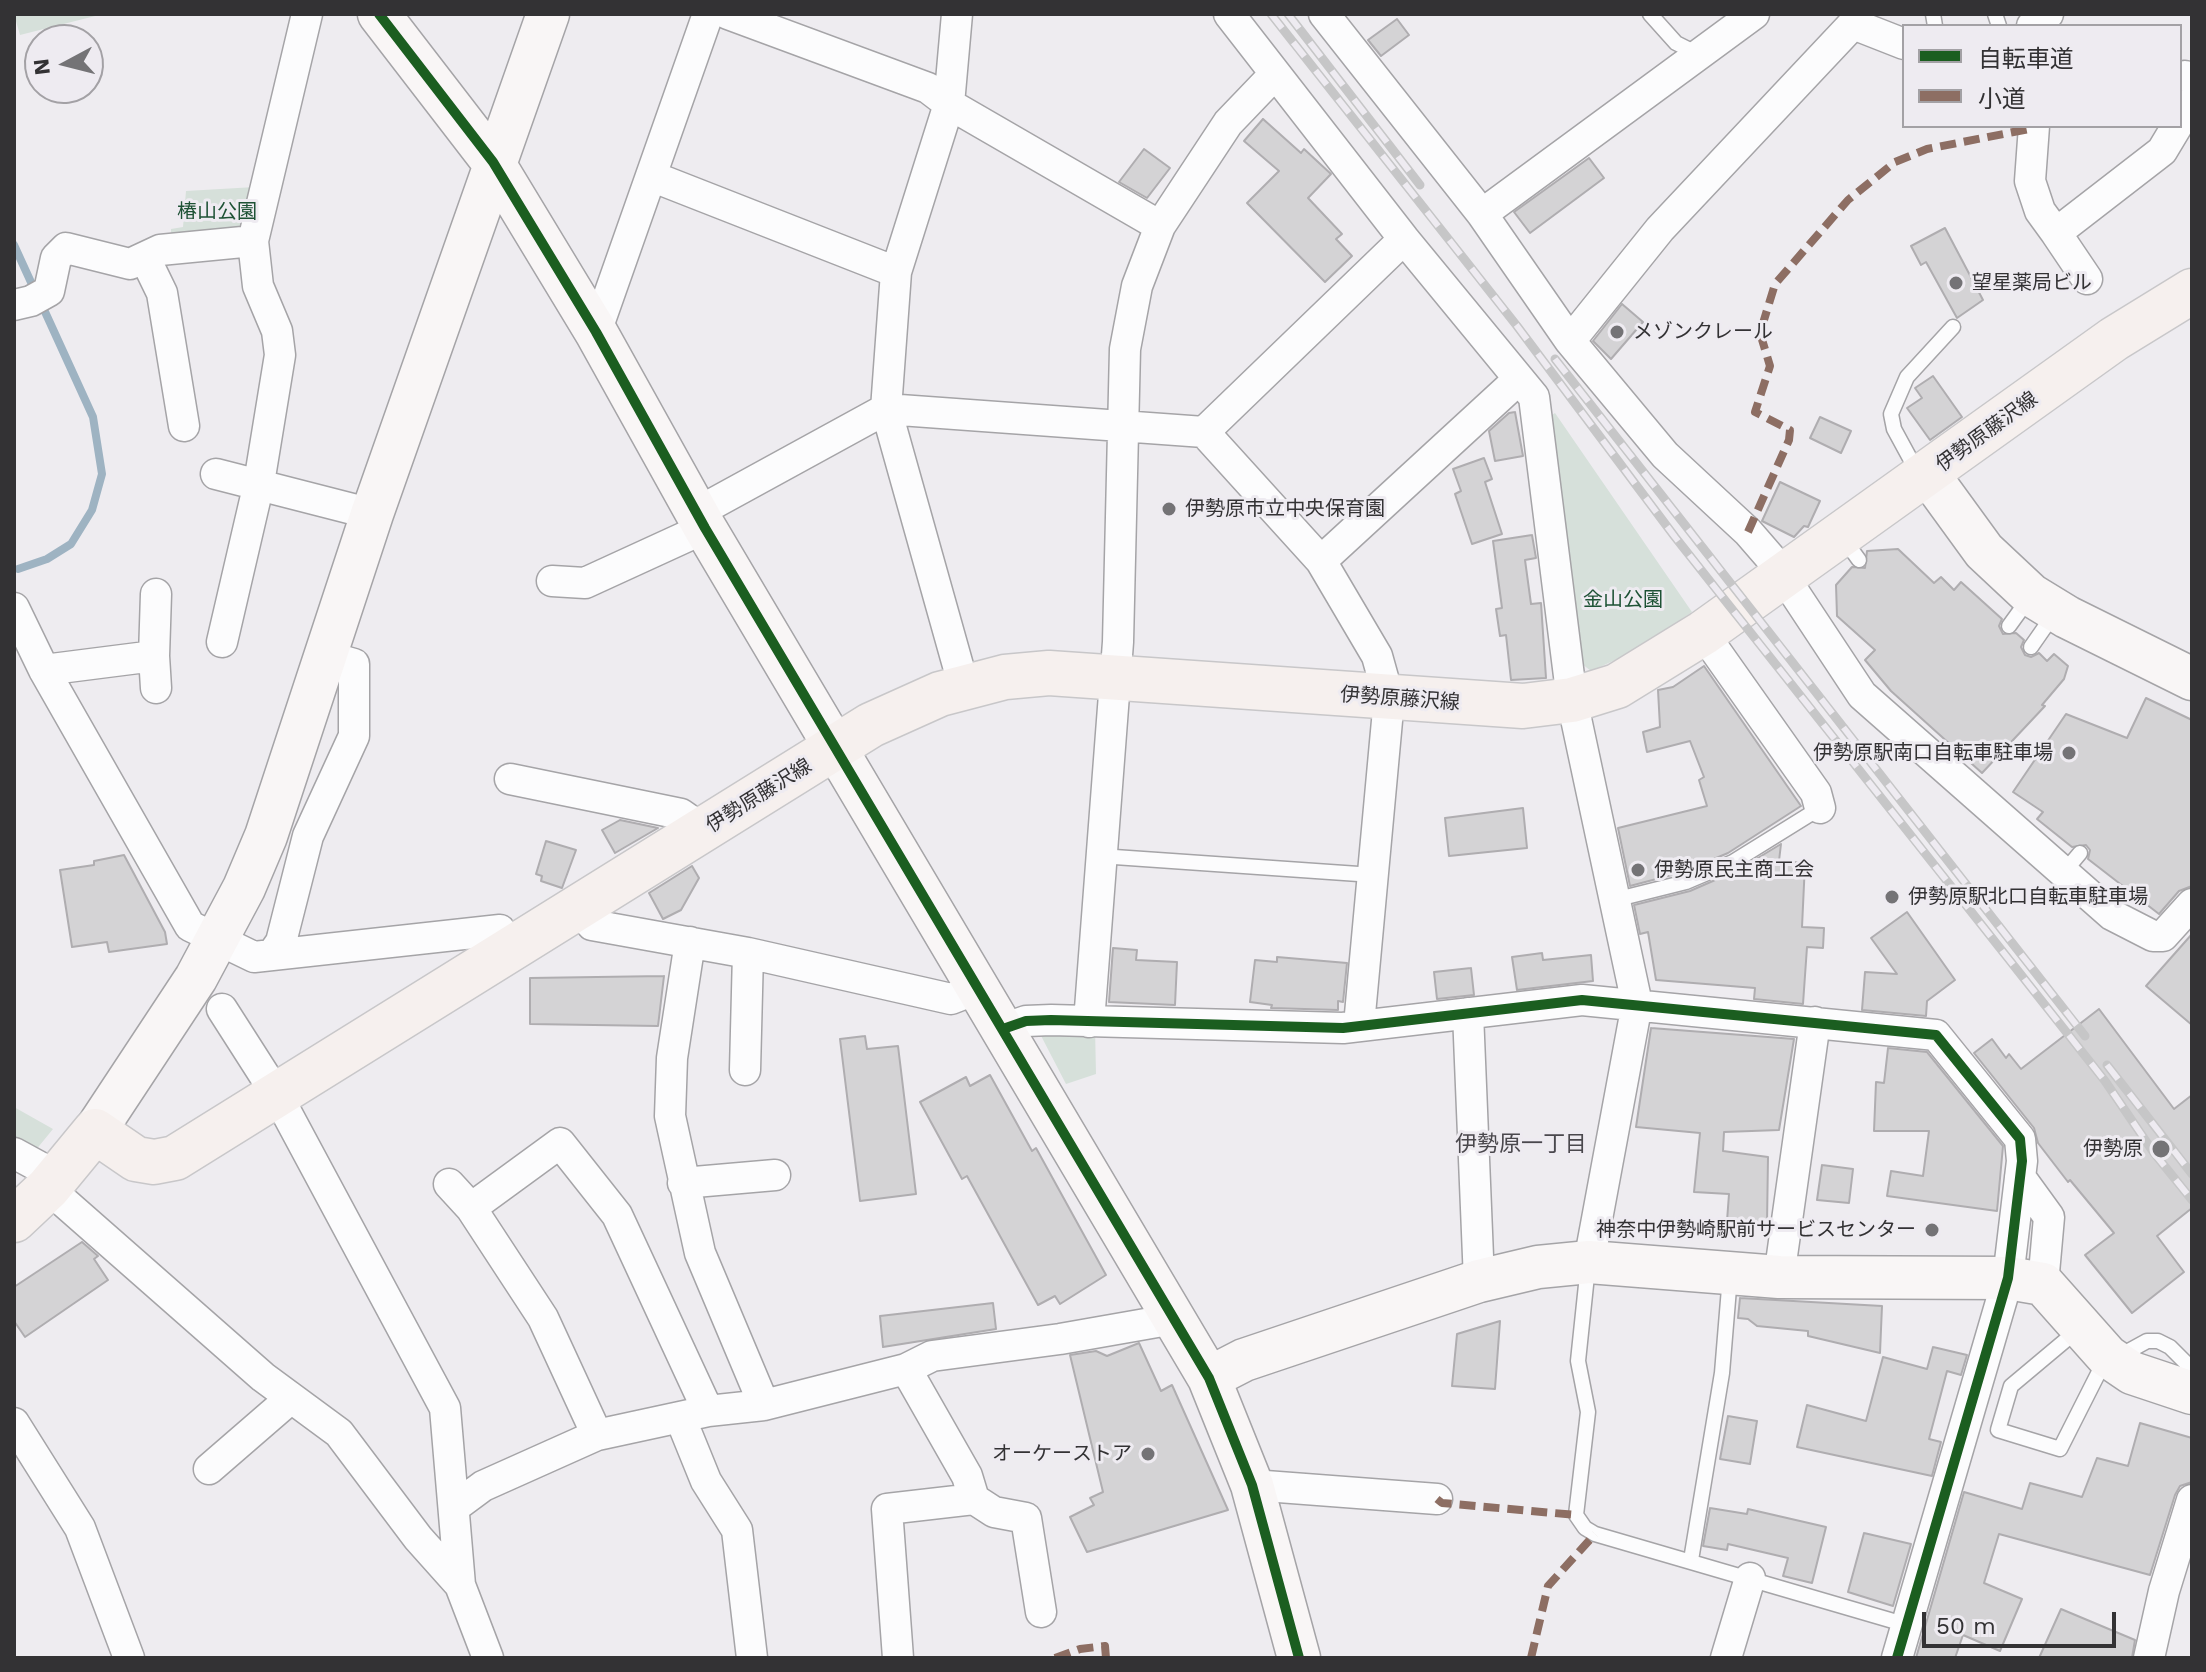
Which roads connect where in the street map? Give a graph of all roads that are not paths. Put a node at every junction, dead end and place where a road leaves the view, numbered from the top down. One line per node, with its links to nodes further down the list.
1 (307, 14): 26 (street)
2 (379, 14): 20 (street)
3 (548, 14): 20 (street)
4 (708, 14): 21 (street)
5 (728, 14): 16 (street)
6 (957, 14): 16 (street)
7 (1229, 14): 14 (street)
8 (1324, 14): 22 (street)
9 (1650, 14): 13 (lane)
10 (1754, 14): 13 (street)
11 (1842, 19): 12 (street); 34 (street)
12 (1902, 43)
13 (1698, 55): 22 (street)
14 (1275, 74): 23 (street); 25 (street)
15 (2190, 86): 17 (street)
16 (949, 104): 23 (street); 28 (street)
17 (2182, 111)
18 (2034, 128): 24 (street)
19 (2176, 128): 24 (street)
20 (493, 162): 33 (street); 43 (street)
21 (651, 176): 28 (street); 33 (street)
22 (1482, 214): 34 (street)
23 (1160, 226): 38 (street)
24 (2056, 233): 29 (street)
25 (1404, 239): 35 (street); 39 (street)
26 (253, 241): 27 (street); 42 (street)
27 (145, 258): 31 (street); 37 (street)
28 (896, 272): 36 (street)
29 (2087, 279)
30 (2192, 291): 41 (main road, 伊勢原藤沢線)
31 (32, 299)
32 (1953, 327): 41 (lane)
33 (596, 332): 44 (street)
34 (1570, 341): 46 (street)
35 (1519, 379): 45 (street); 62 (street)
36 (886, 409): 38 (street); 44 (street); 59 (street)
37 (184, 426)
38 (1123, 427): 39 (street); 57 (street)
39 (1204, 432): 45 (street)
40 (216, 474): 42 (street)
41 (1925, 477): 46 (main road, 伊勢原藤沢線); 50 (street)
42 (259, 483): 43 (street); 52 (street)
43 (372, 514): 55 (street)
44 (700, 521): 47 (street); 63 (street)
45 (1321, 561): 61 (street)
46 (1783, 576): 51 (main road, 伊勢原藤沢線); 70 (street)
47 (552, 581)
48 (156, 594): 54 (street)
49 (14, 608): 56 (street)
50 (2032, 610): 53 (lane); 58 (street)
51 (1703, 633): 62 (main road, 伊勢原藤沢線); 65 (street)
52 (222, 642)
53 (2031, 647)
54 (154, 656): 56 (street); 60 (street)
55 (326, 656): 72 (street); 75 (street)
56 (44, 670): 72 (street)
57 (1115, 678): 59 (main road, 伊勢原藤沢線); 61 (main road, 伊勢原藤沢線); 67 (street)
58 (2192, 679)
59 (964, 687): 63 (main road, 伊勢原藤沢線)
60 (156, 688)
61 (1389, 699): 62 (main road, 伊勢原藤沢線); 68 (street)
62 (1572, 700): 69 (street)
63 (836, 748): 66 (main road, 伊勢原藤沢線); 77 (street)
64 (510, 779): 66 (street)
65 (1820, 808): 69 (lane)
66 (704, 830): 71 (main road, 伊勢原藤沢線)
67 (1100, 856): 68 (lane); 81 (street)
68 (1373, 875): 83 (street)
69 (1614, 900): 78 (street)
70 (2192, 904)
71 (578, 907): 73 (street); 74 (main road, 伊勢原藤沢線)
72 (217, 942): 75 (street); 87 (street)
73 (690, 942): 76 (street); 91 (street)
74 (511, 949): 75 (street); 86 (main road, 伊勢原藤沢線)
75 (274, 952)
76 (748, 953): 77 (street); 85 (street)
77 (979, 988): 84 (street)
78 (1637, 1004): 80 (street); 82 (street); 95 (street)
79 (222, 1009): 86 (street)
80 (1468, 1013): 83 (street); 98 (street)
81 (1089, 1022): 83 (street); 84 (street)
82 (1815, 1022): 97 (street); 99 (street)
83 (1359, 1025)
84 (1003, 1029): 100 (street)
85 (745, 1070)
86 (277, 1095): 87 (main road, 伊勢原藤沢線); 116 (street)
87 (95, 1131): 90 (main road)
88 (14, 1153): 90 (street)
89 (775, 1175): 91 (street)
90 (53, 1182): 94 (main road); 106 (street)
91 (683, 1183): 107 (street)
92 (449, 1184): 93 (street)
93 (471, 1208): 108 (street); 110 (street)
94 (14, 1220)
95 (1589, 1262): 96 (street); 98 (street); 117 (lane)
96 (1731, 1274): 97 (street); 117 (lane)
97 (1779, 1277): 99 (street)
98 (1479, 1281): 104 (street)
99 (2025, 1281): 101 (street); 121 (street)
100 (1174, 1319): 102 (street); 104 (street)
101 (2100, 1348): 101 (lane); 103 (lane); 105 (street)
102 (906, 1369): 107 (street); 113 (street)
103 (2192, 1369)
104 (1209, 1378): 112 (street)
105 (2192, 1393)
106 (291, 1398): 111 (street); 119 (street)
107 (764, 1405): 108 (street)
108 (694, 1414): 110 (street); 124 (street)
109 (14, 1423): 122 (street)
110 (597, 1435): 116 (street)
111 (209, 1469)
112 (1252, 1485): 114 (street); 126 (street)
113 (974, 1499): 120 (street); 125 (street)
114 (1437, 1499)
115 (2192, 1500): 129 (street)
116 (456, 1506): 119 (street)
117 (1691, 1560): 118 (lane)
118 (1750, 1578): 121 (lane); 127 (street)
119 (460, 1585): 123 (street)
120 (1041, 1612)
121 (1907, 1625): 128 (street)
122 (129, 1658)
123 (488, 1658)
124 (752, 1658)
125 (898, 1658)
126 (1299, 1658)
127 (1726, 1658)
128 (1897, 1658)
129 (2149, 1658)

